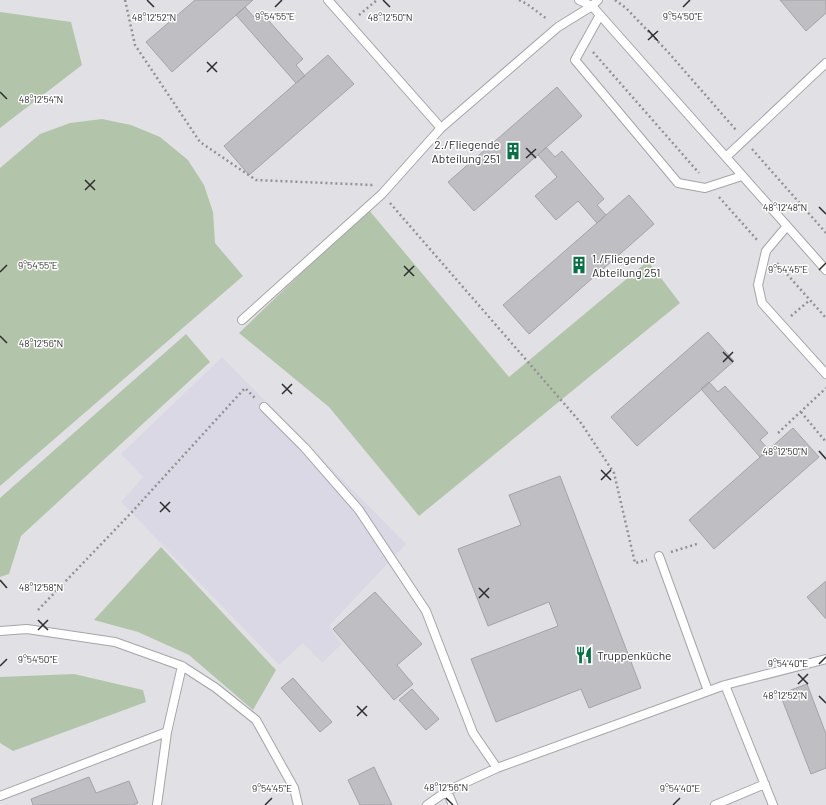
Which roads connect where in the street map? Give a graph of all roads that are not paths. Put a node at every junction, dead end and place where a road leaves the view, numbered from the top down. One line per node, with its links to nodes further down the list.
1 (328, 0): 7 (lane)
2 (579, 0): 4 (lane)
3 (598, 0): 4 (lane)
4 (592, 6): 5 (lane); 7 (lane)
5 (600, 15): 8 (lane); 9 (lane)
6 (826, 63): 8 (lane)
7 (441, 128): 12 (lane)
8 (726, 157): 9 (lane)
9 (742, 176): 10 (lane)
10 (787, 226): 11 (lane); 13 (lane)
11 (826, 270)
12 (242, 320)
13 (826, 374)
14 (264, 407): 22 (lane)
15 (659, 556): 20 (lane)
16 (0, 631): 18 (lane)
17 (826, 659): 19 (lane)
18 (182, 666): 21 (lane); 27 (lane)
19 (725, 685): 20 (lane); 23 (lane)
20 (708, 691): 22 (lane)
21 (167, 732): 25 (lane); 26 (lane)
22 (497, 768): 24 (lane)
23 (765, 784): 30 (lane); 31 (lane)
24 (447, 791): 28 (lane); 29 (lane)
25 (0, 796)
26 (157, 805)
27 (298, 805)
28 (427, 805)
29 (453, 805)
30 (715, 805)
31 (773, 805)

